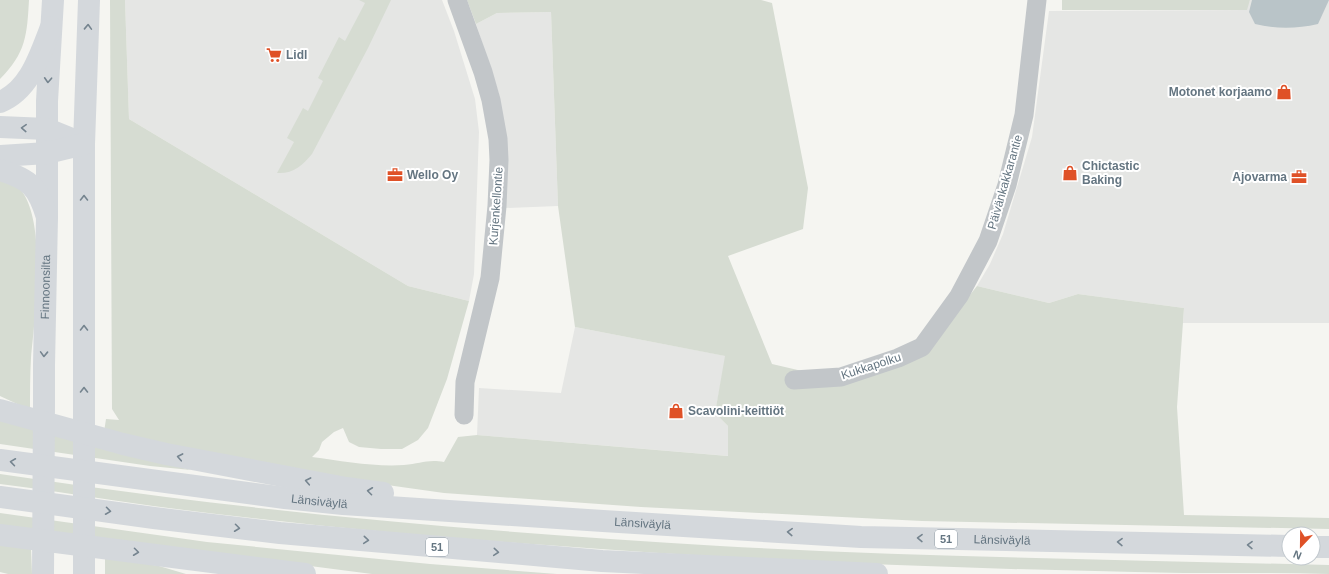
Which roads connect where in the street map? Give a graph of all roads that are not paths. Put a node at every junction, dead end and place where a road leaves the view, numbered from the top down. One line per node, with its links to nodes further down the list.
1 (53, 0): 5 (main road, Finnoonsilta)
2 (89, 0): 9 (main road, one-way to 2)
3 (457, 0): 17 (street, Kurjenkellontie)
4 (1037, 0): 14 (street, Päivänkakkarantie)
5 (51, 27): 6 (main road); 8 (main road, Finnoonsilta, one-way to 8)
6 (0, 102)
7 (0, 127): 8 (main road, one-way to 7)
8 (48, 129): 9 (main road); 10 (main road, Finnoonsilta)
9 (84, 144): 10 (main road); 24 (main road, one-way to 9)
10 (47, 153): 11 (main road); 13 (main road, Finnoonsilta)
11 (0, 156)
12 (0, 170): 13 (main road)
13 (47, 217): 23 (main road, Finnoonsilta, one-way to 23)
14 (922, 347): 15 (street, Kukkapolku)
15 (794, 380)
16 (3, 410): 20 (main road, one-way to 16)
17 (464, 415)
18 (0, 460): 20 (main road, Länsiväylä / 51, one-way to 18)
19 (0, 497): 26 (main road, 51, one-way to 26)
20 (603, 521): 22 (main road, Länsiväylä / 51, one-way to 20)
21 (0, 534): 25 (main road, one-way to 25)
22 (1281, 546)
23 (43, 569)
24 (84, 571)
25 (305, 574)
26 (877, 574)

